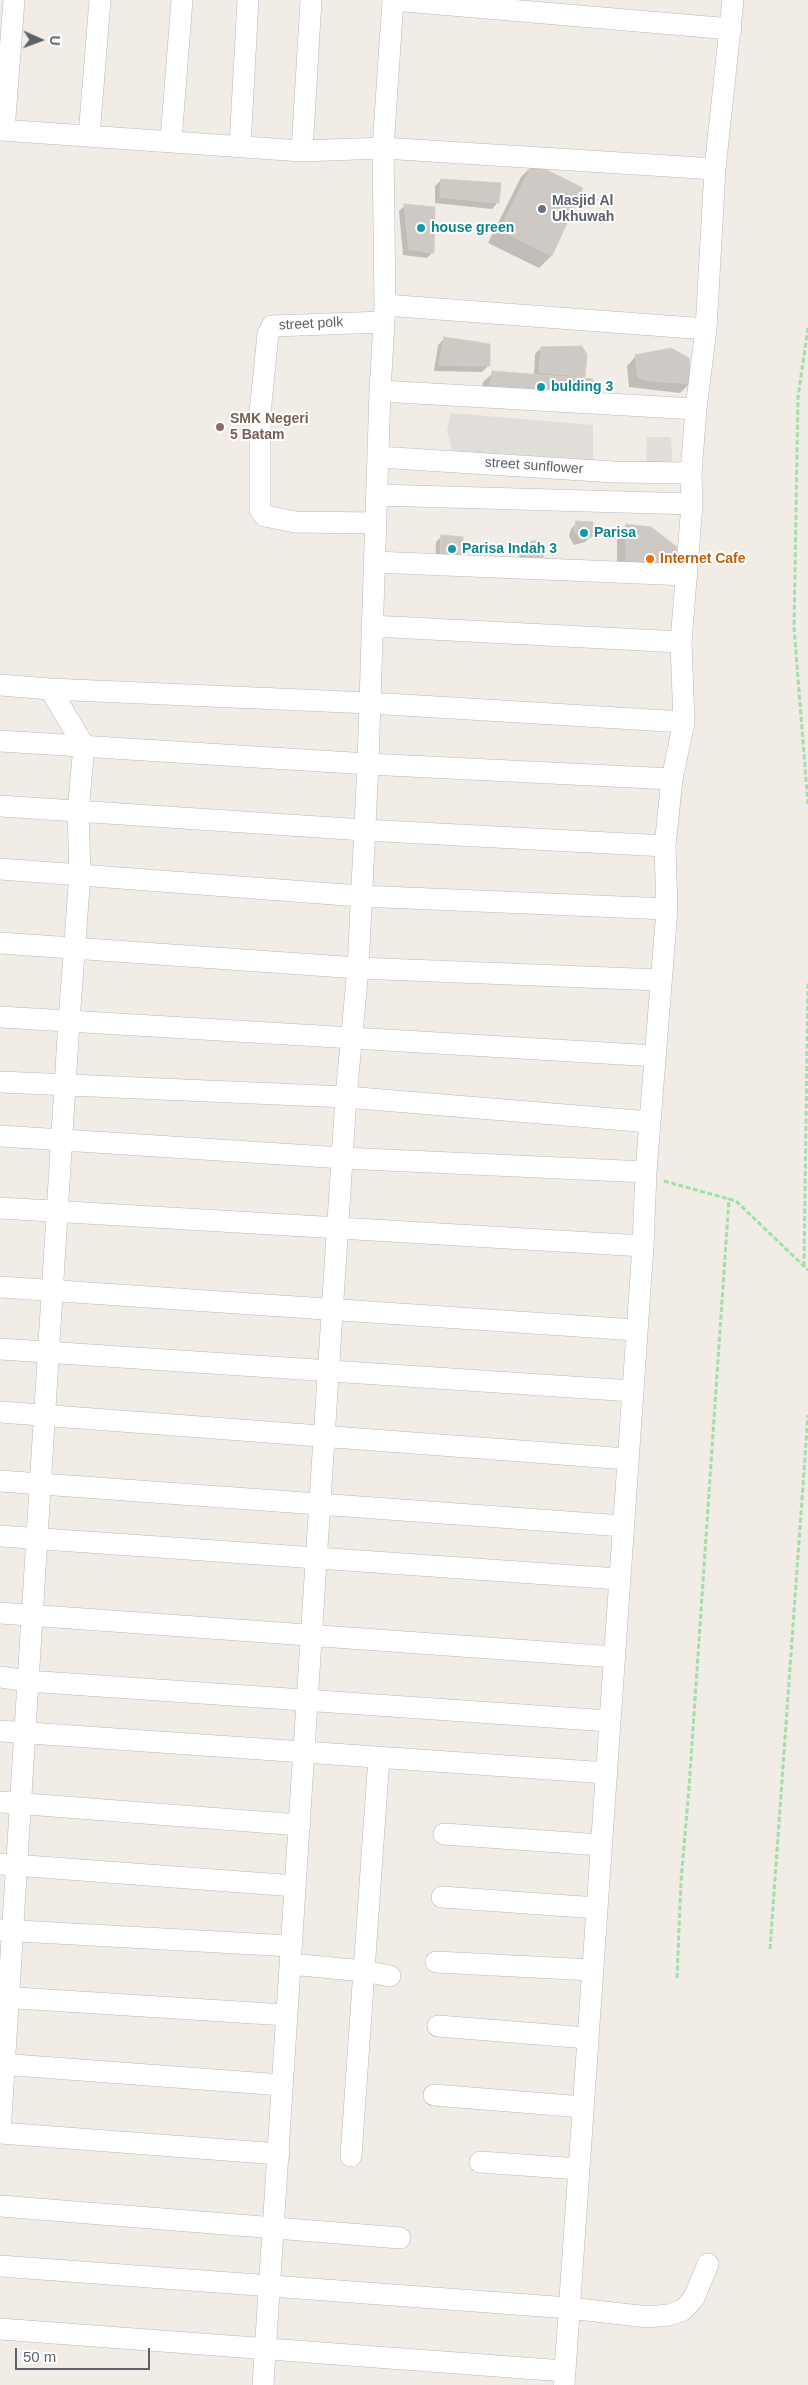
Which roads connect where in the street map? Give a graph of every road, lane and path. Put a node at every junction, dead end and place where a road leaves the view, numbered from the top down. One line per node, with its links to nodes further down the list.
1 (14, 0): 9 (street)
2 (100, 0): 10 (street)
3 (182, 0): 11 (street)
4 (248, 0): 12 (street)
5 (311, 0): 14 (street)
6 (393, 0): 8 (street); 13 (street)
7 (733, 0): 8 (street)
8 (731, 29): 15 (street)
9 (2, 130): 10 (street)
10 (89, 136): 11 (street)
11 (171, 140): 12 (street)
12 (240, 146): 14 (street)
13 (383, 148): 14 (street); 15 (street); 16 (street)
14 (302, 151)
15 (715, 169): 18 (street)
16 (385, 313): 18 (street); 19 (street); 25 (street, street polk)
17 (808, 328): 38 (path)
18 (706, 330): 20 (street)
19 (380, 391): 20 (street); 21 (street)
20 (696, 409): 22 (street)
21 (378, 457): 22 (street, street sunflower); 23 (street)
22 (691, 474): 24 (street)
23 (378, 495): 24 (street); 25 (street)
24 (692, 504): 27 (street)
25 (376, 523): 26 (street)
26 (374, 562): 27 (street); 28 (street)
27 (687, 575): 29 (street)
28 (372, 626): 29 (street); 32 (street)
29 (681, 642): 33 (street)
30 (0, 685): 31 (street)
31 (50, 690): 32 (street); 35 (street)
32 (370, 703): 33 (street); 36 (street)
33 (684, 722): 37 (street)
34 (0, 741): 35 (street)
35 (84, 746): 36 (street); 40 (street)
36 (368, 764): 37 (street); 41 (street)
37 (672, 779): 42 (street)
38 (808, 804)
39 (0, 806): 40 (street)
40 (78, 810): 41 (street); 44 (street)
41 (364, 830): 42 (street); 45 (street)
42 (665, 846): 46 (street)
43 (0, 869): 44 (street)
44 (80, 874): 45 (street); 48 (street)
45 (360, 896): 46 (street); 49 (street)
46 (667, 909): 50 (street)
47 (0, 943): 48 (street)
48 (74, 947): 49 (street); 53 (street)
49 (358, 968): 50 (street); 54 (street)
50 (660, 980): 55 (street)
51 (808, 983): 69 (path)
52 (0, 1016): 53 (street)
53 (69, 1021): 54 (street); 57 (street)
54 (352, 1037): 55 (street); 58 (street)
55 (655, 1056): 59 (street)
56 (0, 1082): 57 (street)
57 (65, 1086): 58 (street); 61 (street)
58 (346, 1097): 59 (street); 62 (street)
59 (650, 1122): 63 (street)
60 (0, 1136): 61 (street)
61 (62, 1140): 62 (street); 66 (street)
62 (343, 1158): 63 (street); 67 (street)
63 (646, 1172): 64 (path); 68 (street)
64 (729, 1198): 69 (path); 121 (path)
65 (0, 1208): 66 (street)
66 (58, 1211): 67 (street); 72 (street)
67 (339, 1228): 68 (street); 73 (street)
68 (643, 1246): 74 (street)
69 (804, 1266): 70 (path)
70 (808, 1270)
71 (0, 1287): 72 (street)
72 (52, 1290): 73 (street); 76 (street)
73 (332, 1309): 74 (street); 77 (street)
74 (636, 1330): 78 (street)
75 (0, 1349): 76 (street)
76 (48, 1352): 77 (street); 80 (street)
77 (328, 1370): 78 (street); 82 (street)
78 (632, 1391): 83 (street)
79 (0, 1412): 80 (street)
80 (44, 1415): 82 (street); 85 (street)
81 (808, 1415): 115 (path)
82 (324, 1436): 83 (street); 86 (street)
83 (627, 1458): 87 (street)
84 (0, 1480): 85 (street)
85 (40, 1484): 86 (street); 89 (street)
86 (320, 1504): 87 (street); 90 (street)
87 (623, 1526): 91 (street)
88 (0, 1536): 89 (street)
89 (36, 1539): 90 (street); 93 (street)
90 (316, 1558): 91 (street); 94 (street)
91 (619, 1579): 95 (street)
92 (0, 1613): 93 (street)
93 (32, 1616): 94 (street); 97 (street)
94 (311, 1635): 95 (street); 98 (street)
95 (614, 1657): 99 (street)
96 (0, 1677): 97 (street)
97 (28, 1681): 98 (street); 101 (street)
98 (307, 1700): 99 (street); 102 (street)
99 (609, 1721): 104 (street)
100 (0, 1731): 101 (street)
101 (26, 1734): 102 (street); 106 (street)
102 (306, 1752): 103 (street); 107 (street)
103 (379, 1757): 104 (street); 119 (street)
104 (607, 1773): 109 (street)
105 (0, 1802): 106 (street)
106 (21, 1804): 107 (street); 110 (street)
107 (300, 1825): 111 (street)
108 (444, 1834): 109 (street)
109 (601, 1845): 113 (street)
110 (8, 1865): 111 (street); 114 (street)
111 (295, 1886): 116 (street)
112 (442, 1897): 113 (street)
113 (597, 1908): 118 (street)
114 (6, 1930): 116 (street); 122 (street)
115 (770, 1949)
116 (290, 1956): 119 (street); 123 (street)
117 (436, 1962): 118 (street)
118 (592, 1970): 125 (street)
119 (364, 1971): 120 (street); 132 (street)
120 (390, 1976)
121 (677, 1978)
122 (3, 1997): 123 (street); 126 (street)
123 (286, 2016): 127 (street)
124 (438, 2026): 125 (street)
125 (588, 2038): 129 (street)
126 (2, 2064): 127 (street); 130 (street)
127 (282, 2085): 131 (street)
128 (434, 2095): 129 (street)
129 (583, 2107): 134 (street)
130 (0, 2133): 131 (street)
131 (279, 2154): 136 (street)
132 (351, 2156)
133 (480, 2162): 134 (street)
134 (580, 2169): 141 (street)
135 (0, 2206): 136 (street)
136 (273, 2228): 137 (street); 140 (street)
137 (400, 2238)
138 (708, 2264): 141 (street)
139 (0, 2266): 140 (street)
140 (269, 2286): 141 (street); 143 (street)
141 (569, 2308): 144 (street)
142 (0, 2329): 143 (street)
143 (265, 2348): 144 (street); 145 (street)
144 (564, 2378)
145 (263, 2385)

